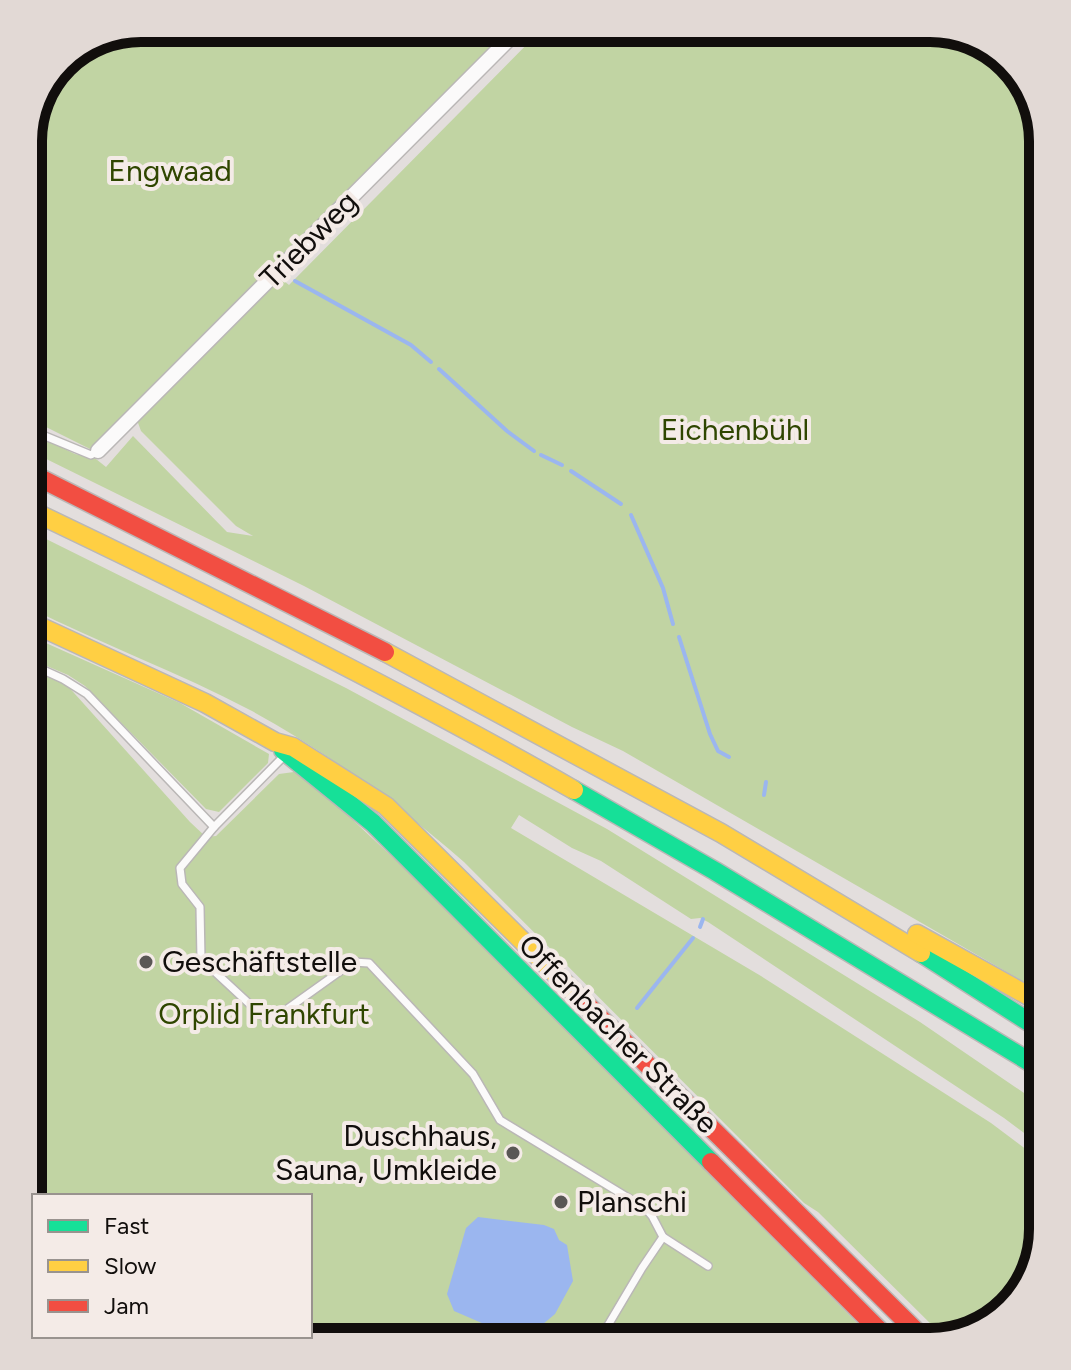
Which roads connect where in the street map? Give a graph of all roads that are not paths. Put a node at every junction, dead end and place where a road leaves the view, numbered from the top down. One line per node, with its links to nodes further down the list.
1 (506, 42): 3 (street, Triebweg)
2 (42, 435): 3 (lane)
3 (98, 451)
4 (42, 479): 10 (main road)
5 (42, 516): 11 (main road)
6 (42, 627): 8 (main road, Offenbacher Straße)
7 (42, 669): 9 (lane)
8 (285, 747): 9 (lane); 19 (main road, Offenbacher Straße); 20 (main road, Offenbacher Straße)
9 (214, 827): 16 (lane)
10 (820, 890): 12 (main road); 13 (main road)
11 (903, 984): 14 (main road); 15 (main road)
12 (1029, 996)
13 (1029, 1022)
14 (1029, 1061)
15 (1029, 1078)
16 (663, 1237): 17 (lane); 18 (lane)
17 (708, 1266)
18 (606, 1328)
19 (878, 1328)
20 (913, 1328)

